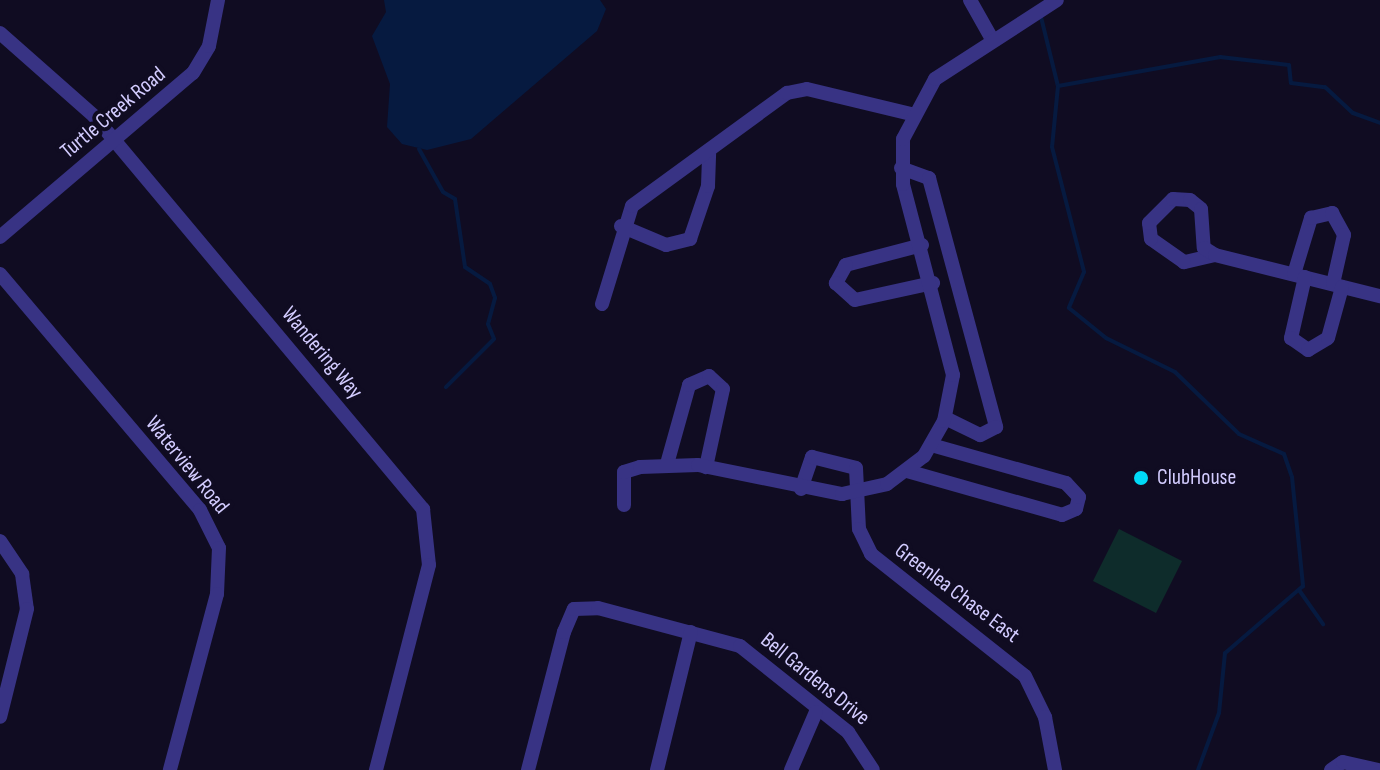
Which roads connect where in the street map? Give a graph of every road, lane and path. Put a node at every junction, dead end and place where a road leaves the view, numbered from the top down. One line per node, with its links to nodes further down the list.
1 (218, 0): 7 (street, Turtle Creek Road)
2 (970, 0): 5 (street)
3 (1057, 0): 5 (street)
4 (0, 33): 7 (street, Wandering Way)
5 (992, 39): 6 (street)
6 (911, 114): 8 (street); 9 (street)
7 (114, 140): 11 (street, Turtle Creek Road); 33 (street, Wandering Way)
8 (709, 150): 10 (street); 10 (street)
9 (901, 168): 12 (street); 20 (street)
10 (621, 226): 19 (street)
11 (0, 237)
12 (922, 245): 16 (street); 16 (street)
13 (1215, 255): 13 (street); 15 (street)
14 (0, 274): 32 (street, Waterview Road)
15 (1300, 276): 17 (street); 17 (street); 17 (street)
16 (933, 283): 20 (street)
17 (1338, 285): 18 (street)
18 (1380, 296)
19 (602, 304)
20 (945, 418): 21 (street)
21 (932, 445): 24 (street); 24 (street)
22 (667, 464): 23 (street); 23 (street); 27 (street)
23 (706, 467): 25 (street)
24 (907, 471): 26 (street)
25 (801, 489): 26 (street); 26 (street, Greenlea Chase East)
26 (857, 494): 38 (street, Greenlea Chase East)
27 (624, 505)
28 (0, 541): 31 (street)
29 (691, 632): 30 (street, Bell Gardens Drive); 34 (street, Bell Gardens Drive); 35 (street)
30 (816, 712): 36 (street); 37 (street, Bell Gardens Drive)
31 (0, 717)
32 (170, 770)
33 (376, 770)
34 (528, 770)
35 (657, 770)
36 (791, 770)
37 (873, 770)
38 (1055, 770)
39 (1331, 770): 40 (street)
40 (1379, 770)

